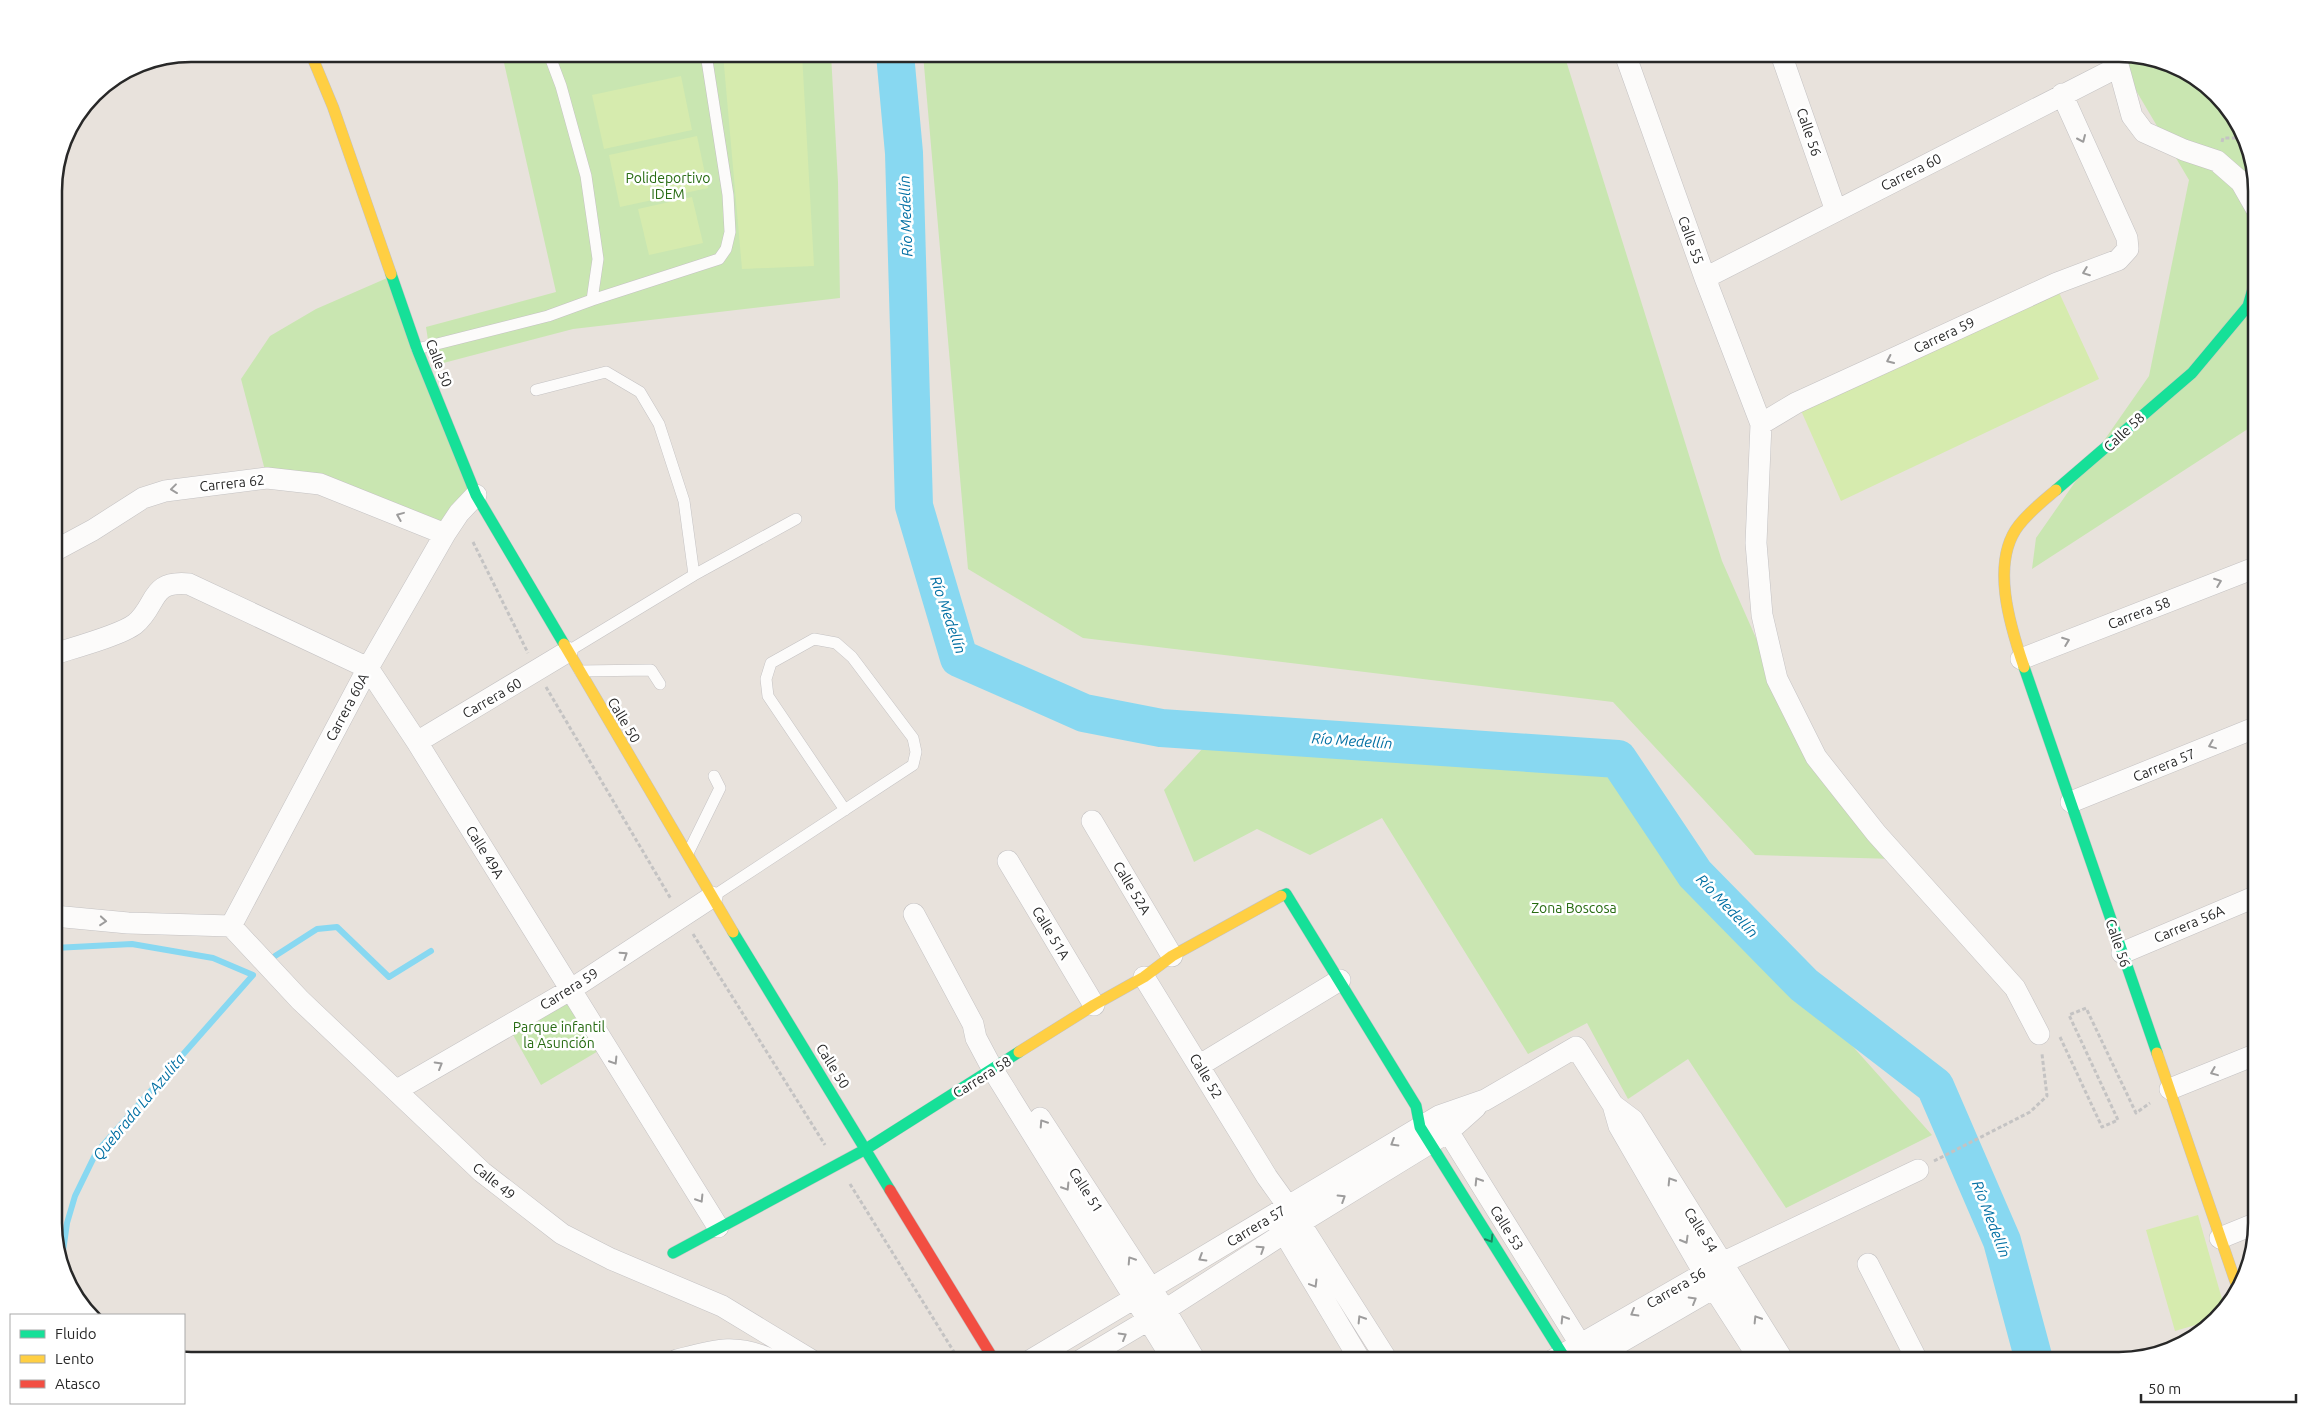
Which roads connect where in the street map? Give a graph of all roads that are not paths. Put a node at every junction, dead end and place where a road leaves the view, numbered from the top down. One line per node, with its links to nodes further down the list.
1 (1629, 62): 11 (street, Calle 55)
2 (1785, 62): 10 (street, Calle 56)
3 (2114, 62): 8 (street, Carrera 60)
4 (2116, 62): 9 (street)
5 (315, 63): 14 (street, Calle 50)
6 (552, 63): 12 (lane)
7 (707, 63): 12 (lane)
8 (2062, 94): 10 (street, Carrera 60); 16 (street, Carrera 59, one-way to 16)
9 (2248, 194)
10 (1836, 210): 11 (street, Carrera 60)
11 (1705, 278): 16 (street, Calle 55)
12 (592, 300): 14 (lane)
13 (2248, 306): 23 (street, Calle 58)
14 (417, 349): 17 (street, Calle 50)
15 (536, 390): 22 (lane)
16 (1761, 424): 50 (street)
17 (476, 495): 19 (street, Carrera 60A); 25 (street, Calle 50)
18 (796, 519): 22 (lane)
19 (445, 534): 20 (street, Carrera 62, one-way to 20); 27 (street, Carrera 60A)
20 (63, 545)
21 (2248, 571): 26 (street, Carrera 58, one-way to 21)
22 (694, 575): 25 (lane)
23 (2004, 592): 26 (street, Calle 56)
24 (63, 651): 27 (street)
25 (568, 652): 28 (street, Calle 50); 31 (street, Carrera 60)
26 (2021, 659): 33 (street, Calle 56)
27 (368, 668): 31 (street, Calle 49A); 43 (street, Carrera 60A)
28 (578, 671): 29 (lane); 36 (street, Calle 50)
29 (660, 684)
30 (2248, 731): 33 (street, Carrera 57, one-way to 33)
31 (417, 742): 48 (street, Calle 49A)
32 (714, 776): 36 (lane)
33 (2071, 802): 44 (street, Calle 56)
34 (845, 810): 34 (lane); 39 (lane)
35 (1092, 821): 45 (street, Calle 52A)
36 (687, 855): 39 (street, Calle 50)
37 (1008, 860): 49 (street, Calle 51A)
38 (1286, 894): 45 (street, Carrera 58); 47 (street, Calle 53)
39 (712, 897): 48 (street, Carrera 59, one-way to 39); 60 (street, Calle 50)
40 (2248, 900): 44 (street, Carrera 56A)
41 (914, 914): 54 (street, Calle 51)
42 (63, 917): 43 (street, one-way to 43)
43 (231, 926): 56 (street, Calle 49)
44 (2122, 953): 55 (street, Calle 56)
45 (1172, 956): 46 (street, Carrera 58)
46 (1144, 977): 49 (street, Carrera 58); 53 (street, Calle 52)
47 (1340, 980): 53 (street); 57 (street, Calle 53)
48 (570, 990): 56 (street, Carrera 59, one-way to 48); 64 (street, Calle 49A, one-way to 64)
49 (1094, 1006): 54 (street, Carrera 58)
50 (2039, 1034)
51 (1576, 1047): 58 (street, Carrera 57); 68 (street, Calle 54)
52 (2248, 1058): 55 (street, one-way to 55)
53 (1200, 1065): 62 (street, Calle 52)
54 (999, 1066): 60 (street, Carrera 58); 70 (street, Calle 51)
55 (2170, 1089): 65 (street, Calle 56)
56 (397, 1090): 74 (street, Calle 49)
57 (1416, 1106): 58 (street); 59 (street, Calle 53)
58 (1444, 1124): 59 (street, Carrera 57); 82 (street, Calle 53, one-way to 58)
59 (1425, 1135): 62 (street, Carrera 57); 83 (street, Calle 53, one-way to 83)
60 (866, 1149): 64 (street, Carrera 58); 75 (street, Calle 50)
61 (1918, 1170): 68 (street, Carrera 56)
62 (1286, 1220): 70 (street, Carrera 57, one-way to 70); 71 (street, Carrera 57, one-way to 62); 80 (street, Calle 52, one-way to 80); 81 (street, Calle 52, one-way to 62)
63 (2248, 1226): 65 (street)
64 (718, 1227): 66 (street, Carrera 58)
65 (2220, 1238): 69 (street, Calle 56)
66 (673, 1253)
67 (1868, 1264): 87 (street)
68 (1718, 1275): 84 (street, Carrera 56); 85 (street, Calle 54); 86 (street, Calle 54, one-way to 68)
69 (2234, 1281)
70 (1143, 1294): 71 (street, Calle 51); 76 (street, Carrera 57)
71 (1158, 1315): 77 (street, Carrera 57, one-way to 71); 78 (street, Calle 51); 79 (street, Calle 51)
72 (708, 1352): 73 (street)
73 (752, 1352)
74 (798, 1352)
75 (989, 1352)
76 (1045, 1352)
77 (1095, 1352)
78 (1170, 1352)
79 (1188, 1352)
80 (1356, 1352)
81 (1381, 1352)
82 (1570, 1352)
83 (1570, 1352)
84 (1582, 1352)
85 (1756, 1352)
86 (1777, 1352)
87 (1913, 1352)

